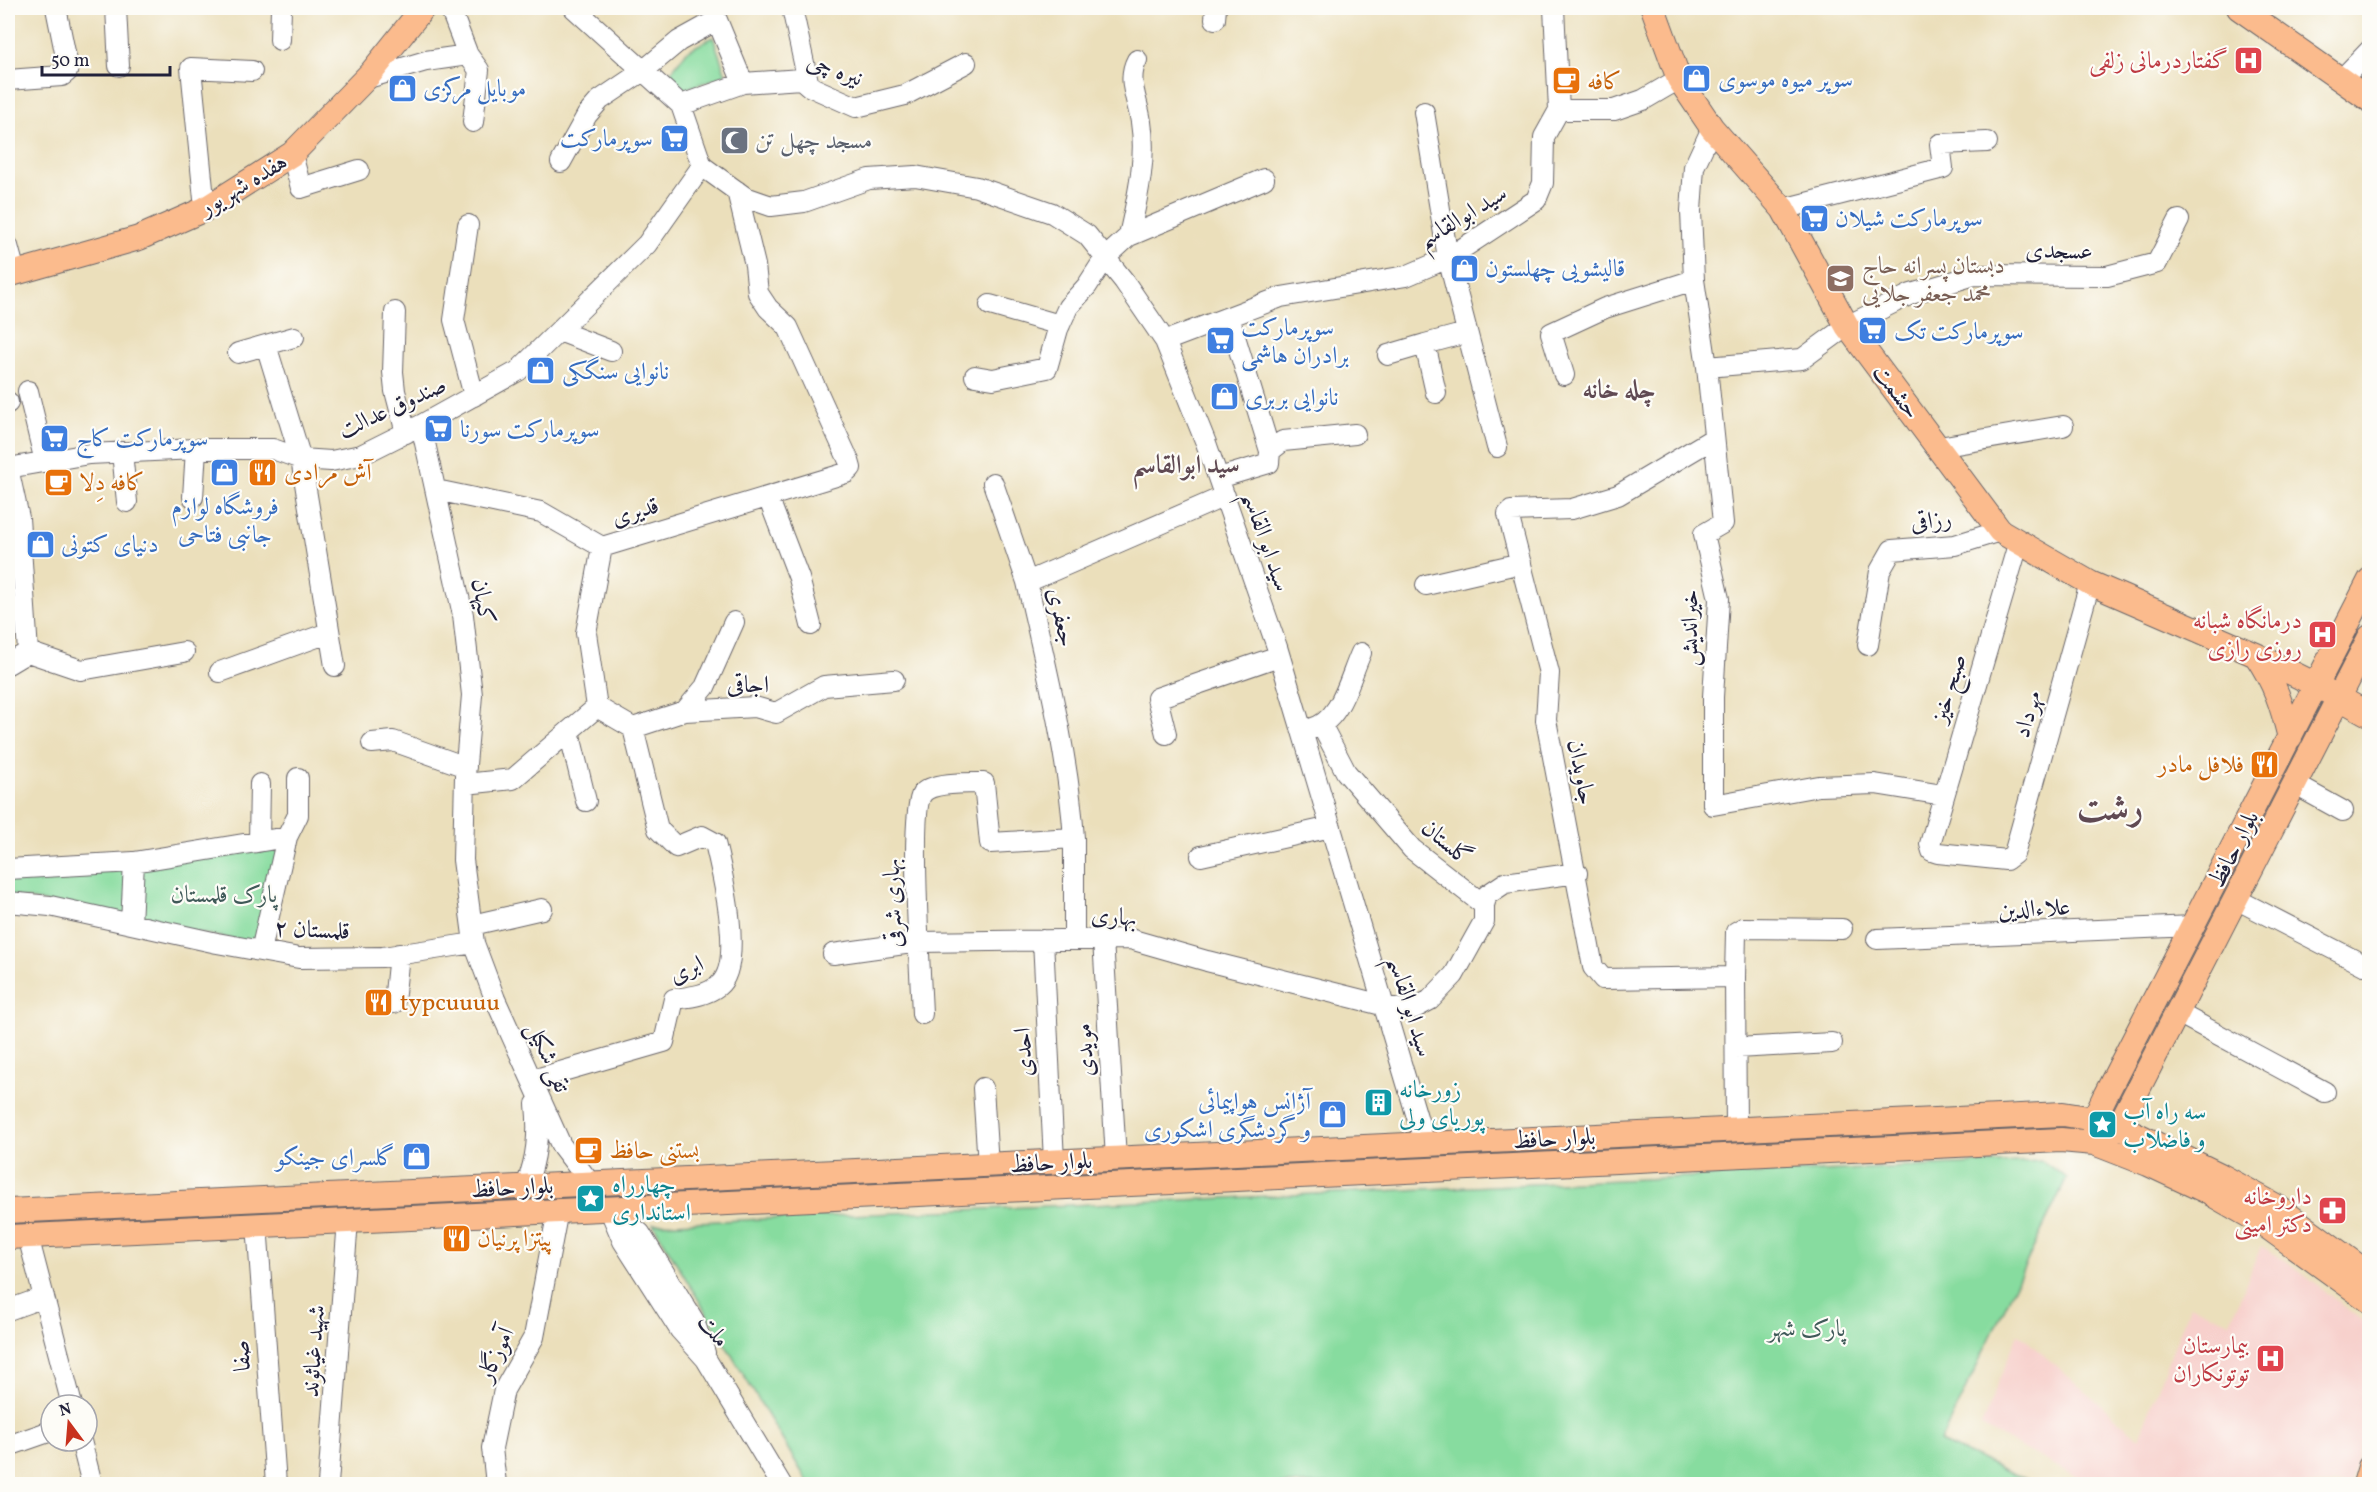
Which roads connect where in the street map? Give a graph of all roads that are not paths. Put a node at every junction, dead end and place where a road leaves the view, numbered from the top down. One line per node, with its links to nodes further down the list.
1 (56, 8): 21 (street)
2 (116, 8): 16 (street)
3 (281, 8): 11 (street)
4 (423, 8): 19 (main road, هفده شهریور)
5 (450, 8): 13 (street)
6 (574, 8): 18 (street)
7 (792, 8): 24 (street)
8 (1554, 8): 27 (street)
9 (1653, 8): 20 (main road, حشمت)
10 (2239, 8): 22 (main road)
11 (280, 40)
12 (2370, 50): 22 (street)
13 (468, 56): 19 (street); 29 (street)
14 (1137, 60): 42 (street)
15 (966, 63): 24 (street, نیره چی)
16 (119, 66)
17 (252, 71): 38 (street)
18 (643, 71): 23 (street); 26 (street); 33 (street)
19 (365, 79): 32 (main road, هفده شهریور)
20 (1679, 79): 27 (street); 30 (main road, حشمت)
21 (8, 80)
22 (2341, 80): 25 (main road)
23 (743, 83): 24 (street, نیره چی); 26 (street, نیره چی)
24 (810, 86)
25 (2370, 100)
26 (681, 105): 34 (street)
27 (1559, 110): 45 (street, سید ابوالقاسم)
28 (1424, 112): 45 (street)
29 (473, 122)
30 (1712, 128): 39 (main road, حشمت); 47 (street, خیراندیش)
31 (1988, 142): 39 (street)
32 (292, 154): 35 (street); 38 (main road, هفده شهریور)
33 (561, 162)
34 (702, 166): 37 (street, سید ابو القاسم); 53 (street, صندوق عدالت)
35 (359, 170)
36 (1264, 179): 42 (street)
37 (737, 191): 44 (street, سید ابو القاسم); 84 (street, قدیری)
38 (205, 209): 46 (main road, هفده شهریور)
39 (1783, 209): 52 (main road, حشمت)
40 (2179, 220): 52 (street, عسجدی)
41 (468, 225): 67 (street)
42 (1129, 236): 44 (street)
43 (8, 246): 46 (street)
44 (1105, 258): 51 (street); 56 (street, سید ابو القاسم)
45 (1448, 258): 50 (street, سید ابوالقاسم); 54 (street)
46 (11, 274)
47 (1694, 280): 62 (street, خیراندیش); 63 (street)
48 (990, 305): 51 (street)
49 (395, 312): 69 (street, کیهان)
50 (1229, 316): 56 (street, سید ابوالقاسم); 75 (street)
51 (1060, 325): 64 (street)
52 (1847, 326): 62 (street, عسجدی); 73 (main road, حشمت)
53 (559, 331): 59 (street); 67 (street, صندوق عدالت)
54 (1466, 333): 57 (street); 72 (street)
55 (294, 337): 58 (street)
56 (1165, 341): 81 (street, سید ابو القاسم)
57 (1425, 344): 61 (street); 66 (street)
58 (266, 345): 60 (street); 77 (street)
59 (611, 351)
60 (238, 353)
61 (1388, 355)
62 (1707, 367): 71 (street, خیراندیش)
63 (1564, 375)
64 (975, 376)
65 (28, 391): 78 (street)
66 (1436, 393)
67 (474, 396): 69 (street, صندوق عدالت)
68 (2063, 426): 73 (street)
69 (414, 429): 77 (street, صندوق عدالت); 82 (street, کیهان)
70 (1355, 434): 75 (street)
71 (1714, 438): 88 (street, جاویدان); 123 (street, خیراندیش)
72 (1497, 447)
73 (1939, 447): 86 (main road, حشمت)
74 (196, 449): 76 (street, صندوق عدالت); 77 (street, صندوق عدالت); 83 (street)
75 (1270, 451): 81 (street, جعفری)
76 (122, 452): 78 (street, صندوق عدالت); 85 (street)
77 (301, 459): 95 (street)
78 (45, 462): 79 (street, صندوق عدالت)
79 (8, 468): 98 (street)
80 (993, 483): 90 (street)
81 (1222, 487): 90 (street, جعفری); 102 (street, سید ابو القاسم)
82 (435, 490): 87 (street, قدیری); 120 (street, کیهان)
83 (193, 497)
84 (768, 497): 87 (street, قدیری); 94 (street)
85 (127, 502)
86 (2009, 536): 91 (main road, حشمت); 97 (street, رزاقی); 123 (street, صبح خیز)
87 (602, 547): 109 (street)
88 (1521, 563): 92 (street); 134 (street, جاویدان)
89 (2370, 580): 107 (main road, بلوار حافظ)
90 (1027, 582): 128 (street, جعفری)
91 (2090, 583): 101 (main road, حشمت); 130 (street, مهرداد)
92 (1426, 585)
93 (734, 622): 110 (street)
94 (812, 625)
95 (328, 633): 104 (street); 105 (street)
96 (2370, 638): 108 (main road, بلوار حافظ)
97 (1868, 645)
98 (28, 652): 99 (street); 103 (street)
99 (184, 652)
100 (1360, 653): 112 (street)
101 (2256, 655): 107 (main road, حشمت); 117 (main road)
102 (1279, 656): 115 (street, سید ابو القاسم); 116 (street)
103 (8, 664)
104 (335, 666)
105 (220, 672)
106 (894, 680): 110 (street, اجاقی)
107 (2316, 685): 108 (main road, حشمت); 117 (main road, بلوار حافظ)
108 (2338, 698): 111 (main road, حشمت); 122 (main road, بلوار حافظ)
109 (597, 707): 113 (street); 114 (street)
110 (685, 711): 113 (street, اجاقی)
111 (2370, 715)
112 (1322, 726): 115 (street); 137 (street, گلستان)
113 (633, 728): 159 (street, ابری)
114 (569, 731): 120 (street); 124 (street)
115 (1302, 731): 126 (street, سید ابو القاسم)
116 (1167, 734)
117 (2290, 738): 140 (main road, بلوار حافظ)
118 (372, 743): 120 (street)
119 (298, 778): 127 (street)
120 (465, 780): 142 (street, کیهان)
121 (260, 784): 129 (street)
122 (2294, 784): 125 (street); 135 (main road, بلوار حافظ)
123 (1943, 795): 130 (street, صبح خیز)
124 (586, 801)
125 (2343, 811)
126 (1331, 827): 131 (street); 154 (street, سید ابو القاسم)
127 (287, 837): 129 (street); 148 (street)
128 (1074, 838): 143 (street, جعفری); 147 (street, بهاری شرقی)
129 (259, 842): 132 (street)
130 (1932, 851)
131 (1201, 856)
132 (134, 862): 133 (street); 139 (street)
133 (8, 868)
134 (1577, 873): 137 (street); 152 (street, جاویدان)
135 (2236, 899): 151 (street); 155 (main road, بلوار حافظ)
136 (8, 902): 139 (street, قلمستان ۲)
137 (1484, 905): 154 (street, بهاری)
138 (542, 909): 142 (street, قلمستان ۲)
139 (132, 924): 148 (street, قلمستان ۲)
140 (2194, 926): 145 (street, علاءالدین); 162 (main road, بلوار حافظ)
141 (1842, 929): 152 (street)
142 (473, 934): 149 (street, قلمستان ۲); 159 (street, تقی شکیل)
143 (1074, 939): 144 (street, بهاری); 146 (street, بهاری)
144 (1103, 939): 154 (street, بهاری); 167 (street, مویدی)
145 (1877, 939)
146 (1043, 940): 147 (street, بهاری); 168 (street, احدی)
147 (919, 942): 150 (street, بهاری); 156 (street, بهاری شرقی)
148 (261, 951): 149 (street, قلمستان ۲)
149 (399, 954): 153 (street)
150 (833, 954)
151 (2364, 965)
152 (1735, 977): 158 (street)
153 (394, 1003)
154 (1384, 1005): 166 (street, سید ابو القاسم)
155 (2178, 1013): 161 (street); 163 (main road, بلوار حافظ)
156 (922, 1014)
157 (1832, 1043): 158 (street)
158 (1736, 1048): 164 (street)
159 (533, 1085): 172 (street, تقی شکیل); 173 (street)
160 (982, 1088): 169 (street)
161 (2325, 1092)
162 (2094, 1119): 163 (main road, بلوار حافظ); 164 (main road, بلوار حافظ); 165 (main road, بلوار حافظ)
163 (2119, 1126): 165 (main road, بلوار حافظ); 181 (main road, بلوار حافظ)
164 (1736, 1129): 166 (main road, بلوار حافظ)
165 (2094, 1143): 171 (main road, بلوار حافظ); 183 (main road, بلوار حافظ)
166 (1425, 1144): 167 (main road, بلوار حافظ); 171 (main road)
167 (1116, 1159): 168 (main road, بلوار حافظ)
168 (1054, 1161): 169 (main road, بلوار حافظ)
169 (987, 1165): 170 (main road, بلوار حافظ)
170 (950, 1167): 172 (main road, بلوار حافظ); 174 (main road)
171 (1429, 1169): 174 (main road, بلوار حافظ)
172 (591, 1184): 173 (main road, بلوار حافظ); 175 (main road)
173 (526, 1186): 176 (main road, بلوار حافظ)
174 (951, 1192): 175 (main road, بلوار حافظ)
175 (609, 1208): 177 (main road, بلوار حافظ); 194 (street, ملت)
176 (8, 1210)
177 (558, 1210): 178 (main road, بلوار حافظ); 193 (street, آموزگار)
178 (348, 1220): 179 (main road, بلوار حافظ); 192 (street, شهید غیاثوند)
179 (257, 1224): 180 (main road, بلوار حافظ); 191 (street, صفا)
180 (18, 1236): 182 (street)
181 (2370, 1275)
182 (44, 1297): 184 (street); 185 (street)
183 (2370, 1301)
184 (8, 1310)
185 (69, 1393)
186 (39, 1435): 187 (street)
187 (8, 1446)
188 (84, 1453): 190 (street)
189 (2370, 1467): 195 (main road)
190 (92, 1485)
191 (276, 1485)
192 (328, 1485)
193 (496, 1485)
194 (781, 1485)
195 (2365, 1485)

